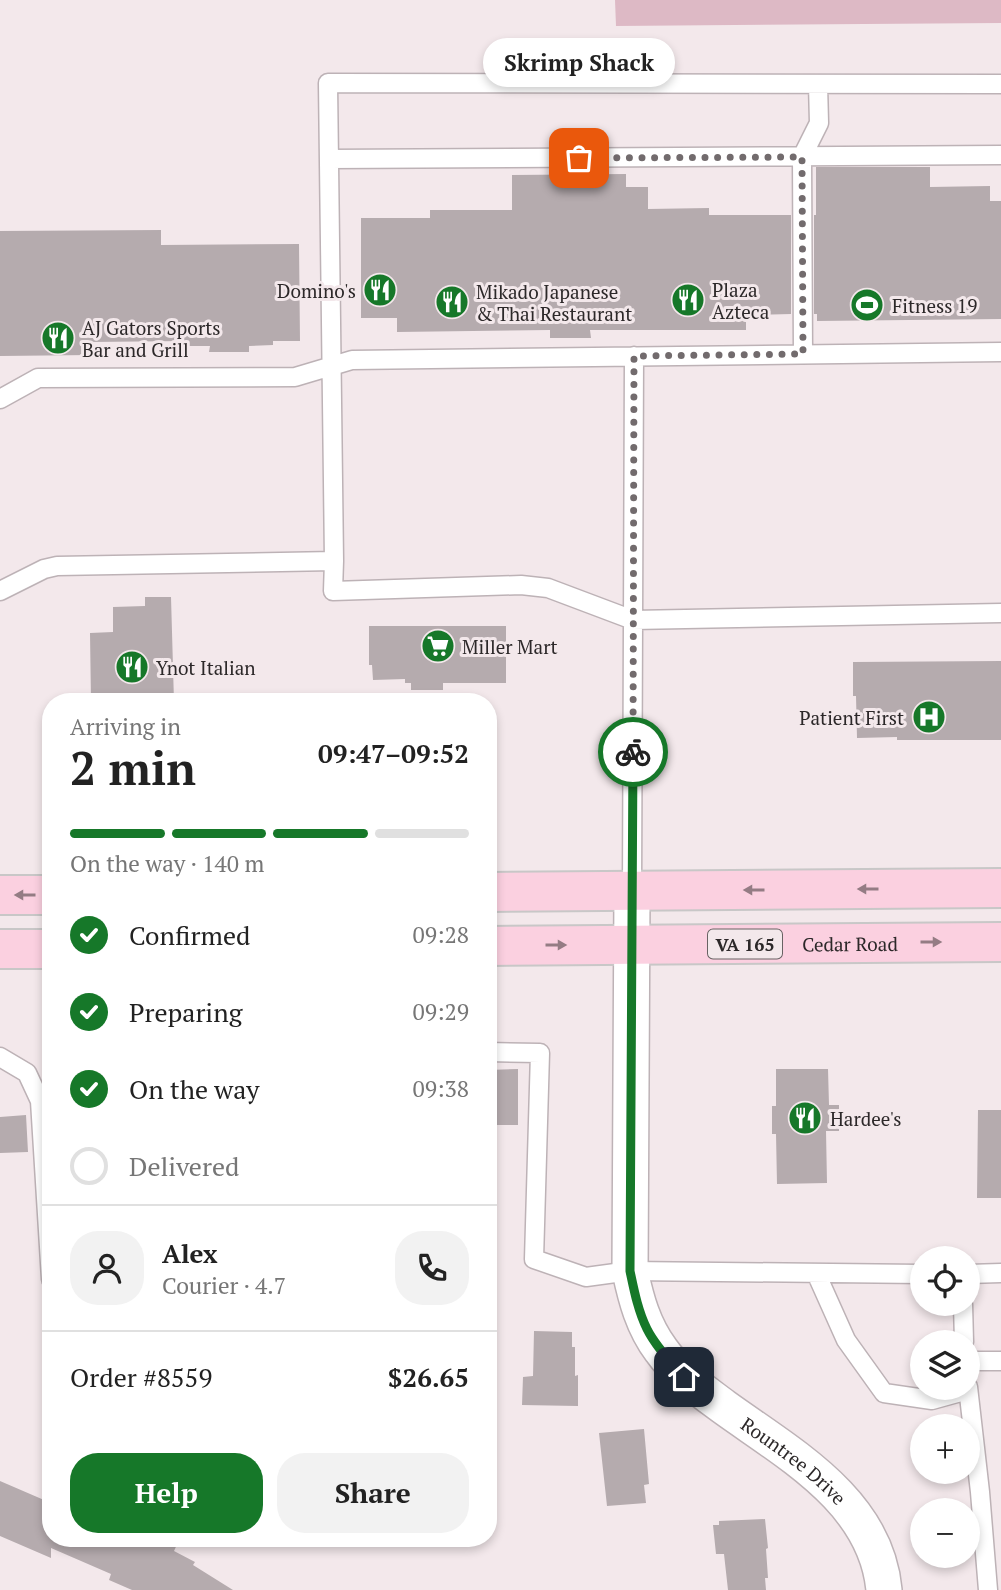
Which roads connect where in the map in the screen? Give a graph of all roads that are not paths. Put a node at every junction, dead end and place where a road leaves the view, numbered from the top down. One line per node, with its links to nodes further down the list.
1 (817, 84): 2 (lane); 4 (lane); 5 (lane)
2 (1001, 84)
3 (1001, 155): 4 (lane)
4 (802, 157): 5 (lane); 7 (lane)
5 (329, 159): 9 (lane)
6 (1001, 352): 7 (lane)
7 (803, 354): 8 (lane)
8 (634, 356): 9 (lane); 14 (lane)
9 (332, 366): 10 (lane); 11 (lane)
10 (0, 399)
11 (334, 561): 12 (lane); 14 (lane)
12 (0, 591)
13 (1001, 613): 14 (lane)
14 (633, 620): 16 (lane)
15 (1001, 888): 16 (main road, one-way to 16)
16 (632, 891): 17 (main road); 21 (street, Rountree Drive)
17 (497, 892)
18 (0, 895): 19 (main road, one-way to 18)
19 (42, 895)
20 (1001, 942): 21 (main road, Cedar Road / VA 165, one-way to 20)
21 (632, 945): 22 (main road, Cedar Road / VA 165, one-way to 21); 28 (street, Rountree Drive)
22 (497, 946)
23 (0, 949): 24 (main road)
24 (42, 949)
25 (497, 1052): 28 (lane)
26 (0, 1057): 27 (lane)
27 (42, 1133)
28 (630, 1271): 29 (lane); 37 (street, Rountree Drive)
29 (816, 1273): 31 (lane); 35 (lane)
30 (1001, 1273): 32 (lane)
31 (910, 1274)
32 (980, 1274)
33 (980, 1361): 34 (lane)
34 (1001, 1361)
35 (910, 1397)
36 (969, 1400): 38 (lane)
37 (884, 1590)
38 (988, 1590)

